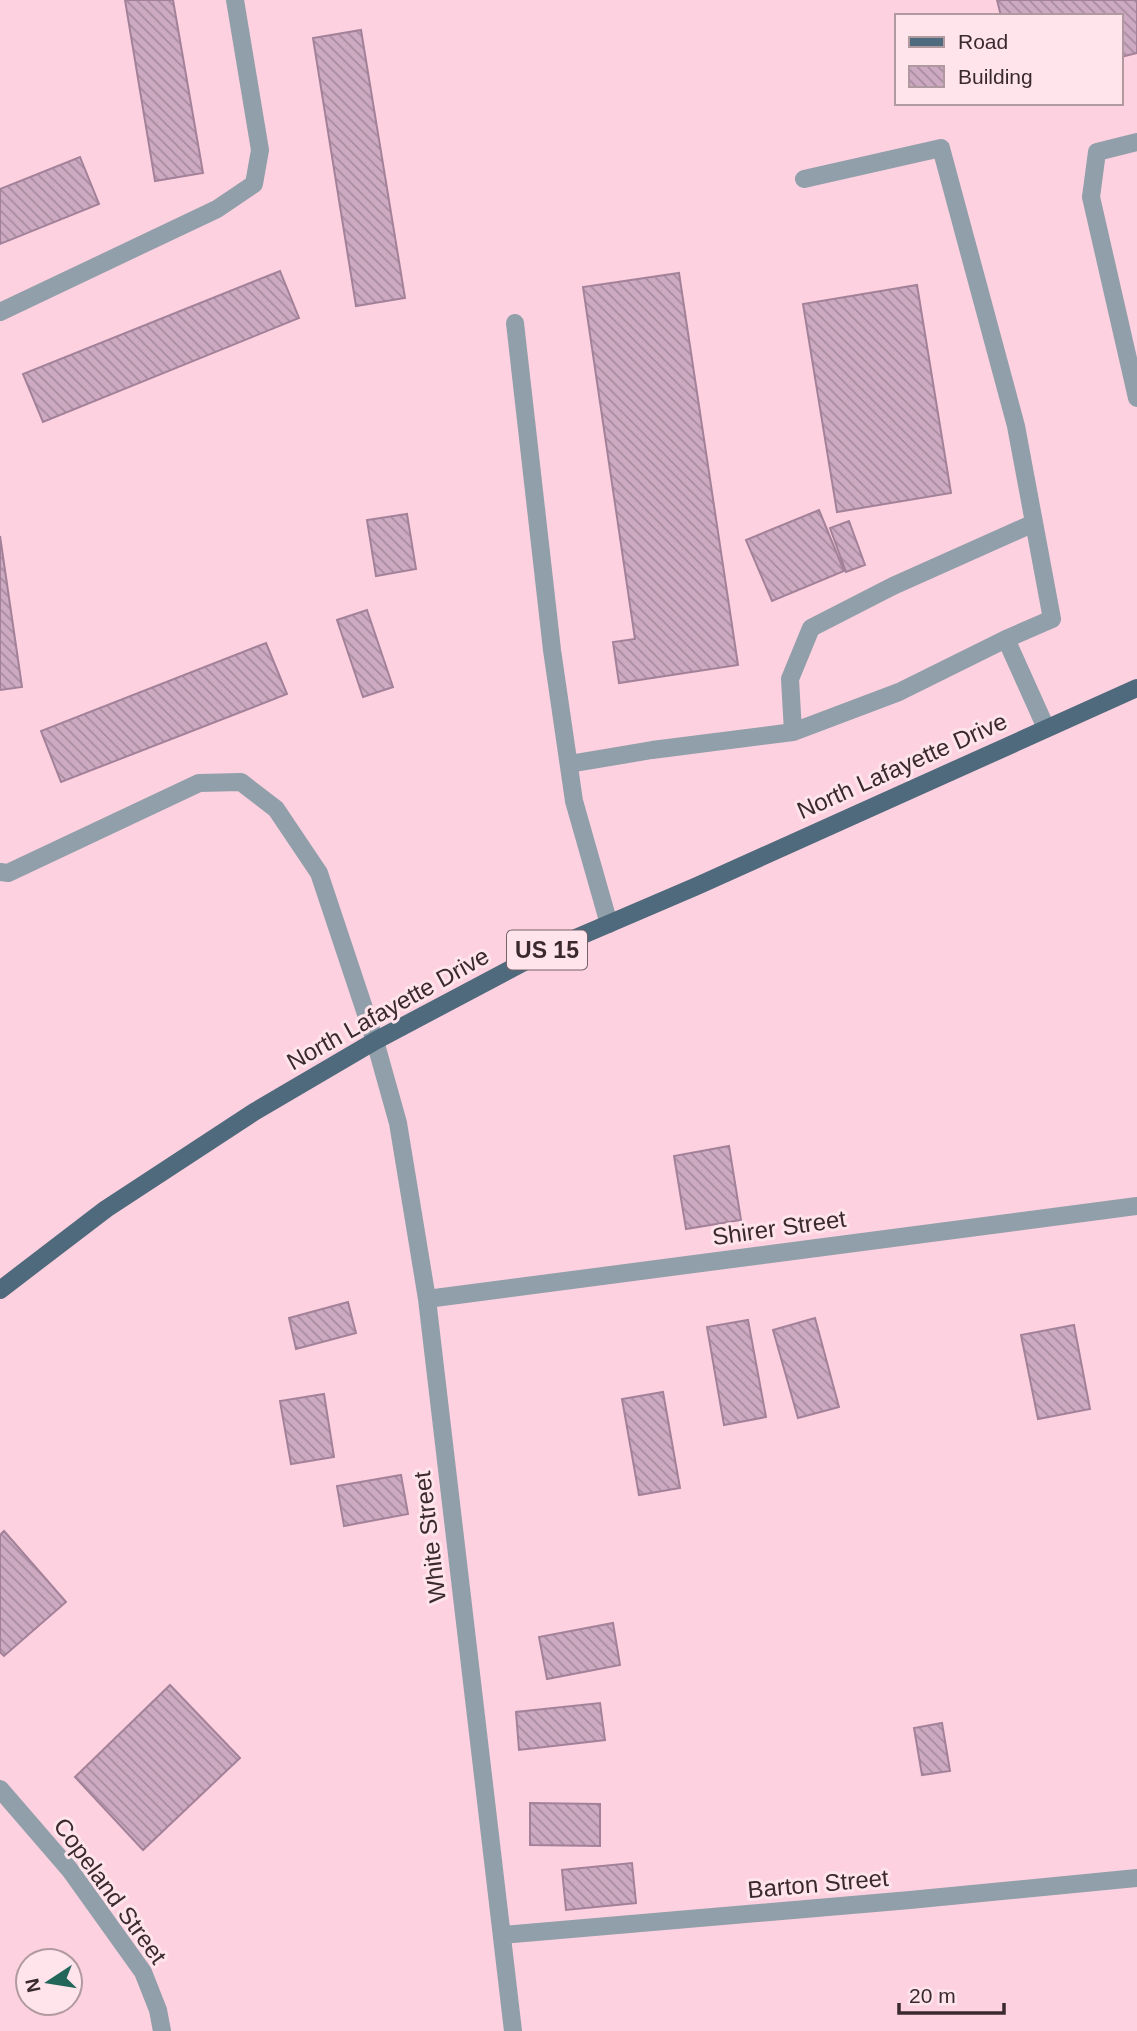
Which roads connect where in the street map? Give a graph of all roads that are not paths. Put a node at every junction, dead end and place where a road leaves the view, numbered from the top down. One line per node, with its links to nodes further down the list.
1 (235, 0): 4 (street)
2 (1137, 142): 6 (street)
3 (804, 179): 7 (street)
4 (0, 312)
5 (515, 323): 12 (street)
6 (1137, 398)
7 (1034, 523): 8 (street); 11 (street)
8 (1006, 639): 10 (street); 11 (street)
9 (1137, 688): 10 (main road, North Lafayette Drive / US 15)
10 (1046, 728): 14 (main road, North Lafayette Drive / US 15)
11 (793, 732): 12 (street)
12 (569, 765): 14 (street)
13 (0, 872): 15 (street, White Street)
14 (609, 924): 15 (main road, North Lafayette Drive / US 15)
15 (375, 1041): 17 (main road, North Lafayette Drive / US 15); 18 (street, White Street)
16 (1137, 1206): 18 (street, Shirer Street)
17 (0, 1290)
18 (427, 1299): 21 (street, White Street)
19 (0, 1789): 22 (street, Copeland Street)
20 (1137, 1878): 21 (street, Barton Street)
21 (502, 1935): 23 (street, White Street)
22 (162, 2031)
23 (513, 2031)

